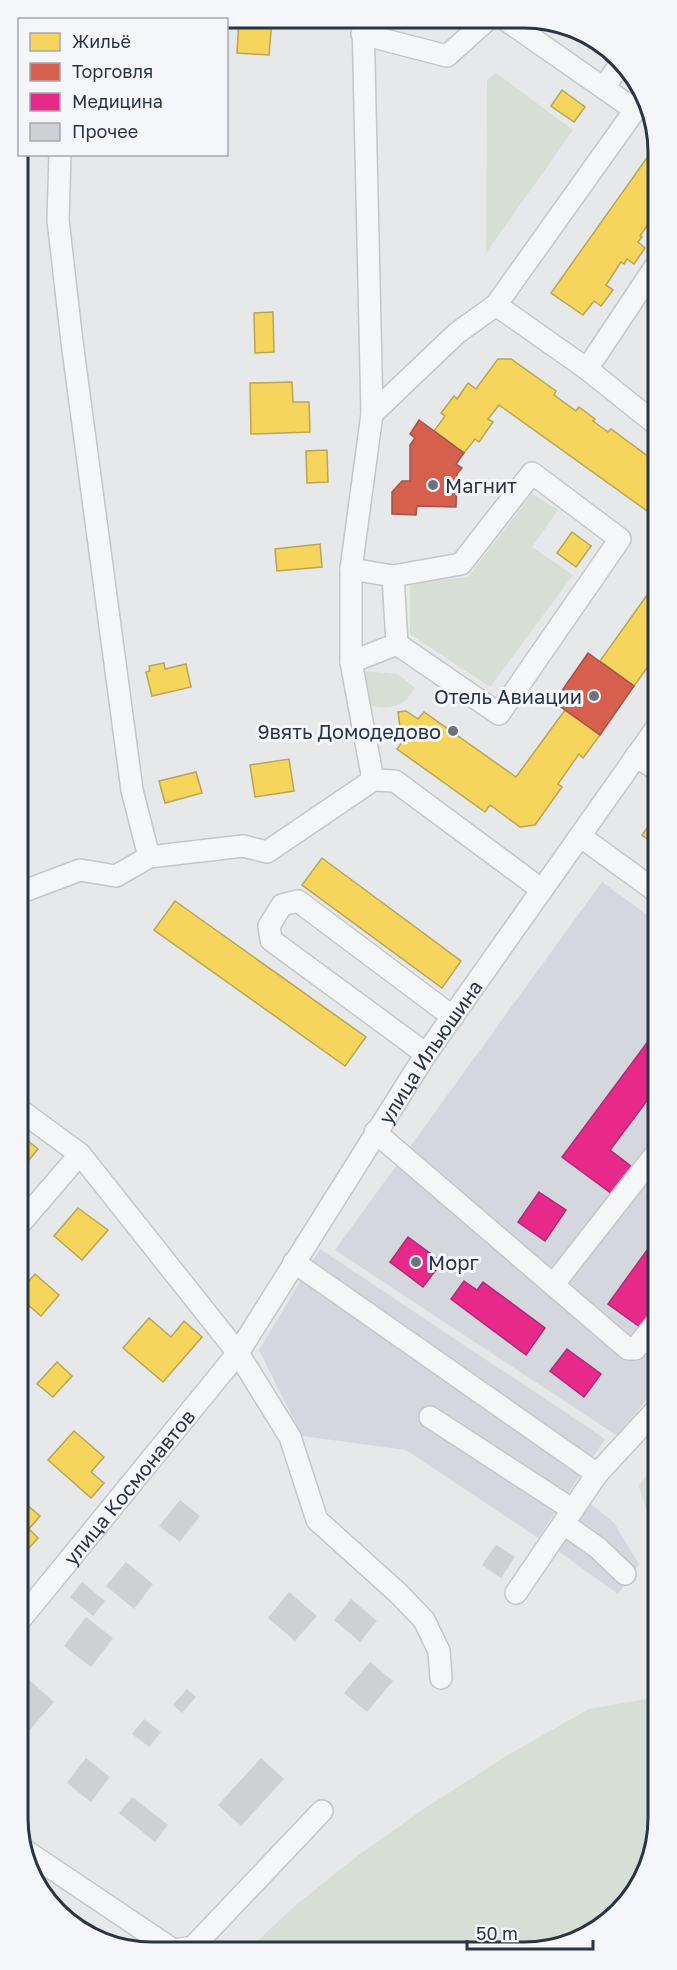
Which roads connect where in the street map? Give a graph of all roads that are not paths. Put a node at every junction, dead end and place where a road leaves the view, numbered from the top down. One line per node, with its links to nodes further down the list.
1 (362, 28): 11 (street)
2 (366, 28): 3 (street)
3 (479, 28)
4 (518, 28): 6 (street)
5 (616, 70): 6 (street)
6 (604, 88): 9 (street)
7 (60, 156): 22 (street)
8 (648, 278): 10 (street)
9 (496, 305): 10 (street); 11 (street)
10 (587, 369): 12 (street)
11 (372, 414): 13 (street)
12 (648, 418)
13 (351, 569): 14 (street); 16 (street)
14 (393, 576): 15 (street); 15 (street)
15 (397, 644): 16 (street)
16 (351, 662): 20 (street)
17 (648, 739): 18 (street, улица Ильюшина)
18 (636, 756): 19 (street); 21 (street, улица Ильюшина)
19 (648, 764)
20 (373, 780): 22 (street); 25 (street)
21 (580, 836): 23 (street); 25 (street, улица Ильюшина)
22 (149, 857): 24 (street)
23 (648, 885)
24 (29, 889)
25 (542, 890): 26 (street, улица Ильюшина)
26 (453, 1017): 27 (street, улица Ильюшина); 27 (street)
27 (426, 1054): 29 (street, улица Ильюшина)
28 (28, 1116): 30 (street)
29 (375, 1132): 33 (street, улица Ильюшина); 34 (street)
30 (80, 1154): 32 (street); 36 (street)
31 (648, 1164): 34 (street)
32 (28, 1214)
33 (294, 1262): 36 (street, улица Ильюшина); 39 (street)
34 (553, 1285): 35 (street)
35 (648, 1333)
36 (238, 1353): 43 (street, улица Космонавтов); 44 (street)
37 (430, 1417): 40 (street)
38 (648, 1419): 39 (street)
39 (597, 1474): 40 (street)
40 (568, 1517): 41 (street); 42 (street)
41 (625, 1574)
42 (516, 1593)
43 (28, 1610)
44 (441, 1678)
45 (322, 1811): 48 (street)
46 (35, 1857): 47 (street)
47 (162, 1942)
48 (198, 1942)

